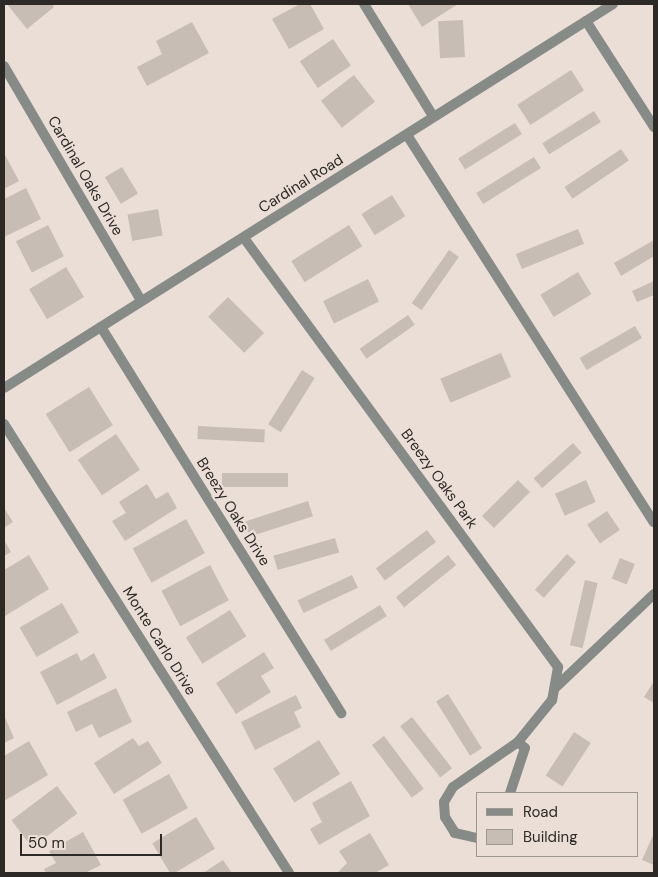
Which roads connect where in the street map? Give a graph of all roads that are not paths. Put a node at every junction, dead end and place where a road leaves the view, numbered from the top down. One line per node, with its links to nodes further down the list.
1 (364, 4): 5 (street)
2 (613, 4): 3 (street, Cardinal Road)
3 (586, 21): 5 (street, Cardinal Road); 6 (street)
4 (4, 66): 9 (street, Cardinal Oaks Drive)
5 (433, 116): 7 (street, Cardinal Road)
6 (654, 127)
7 (407, 135): 8 (street, Cardinal Road); 13 (street)
8 (244, 238): 9 (street, Cardinal Road); 15 (street, Breezy Oaks Park)
9 (141, 300): 10 (street, Cardinal Road)
10 (100, 327): 11 (street, Cardinal Road); 16 (street, Breezy Oaks Drive)
11 (4, 388)
12 (4, 424): 20 (street, Monte Carlo Drive)
13 (654, 522)
14 (654, 594): 15 (street)
15 (556, 687): 17 (street)
16 (341, 713)
17 (518, 742): 18 (street); 19 (street)
18 (510, 792)
19 (476, 838)
20 (289, 873)

